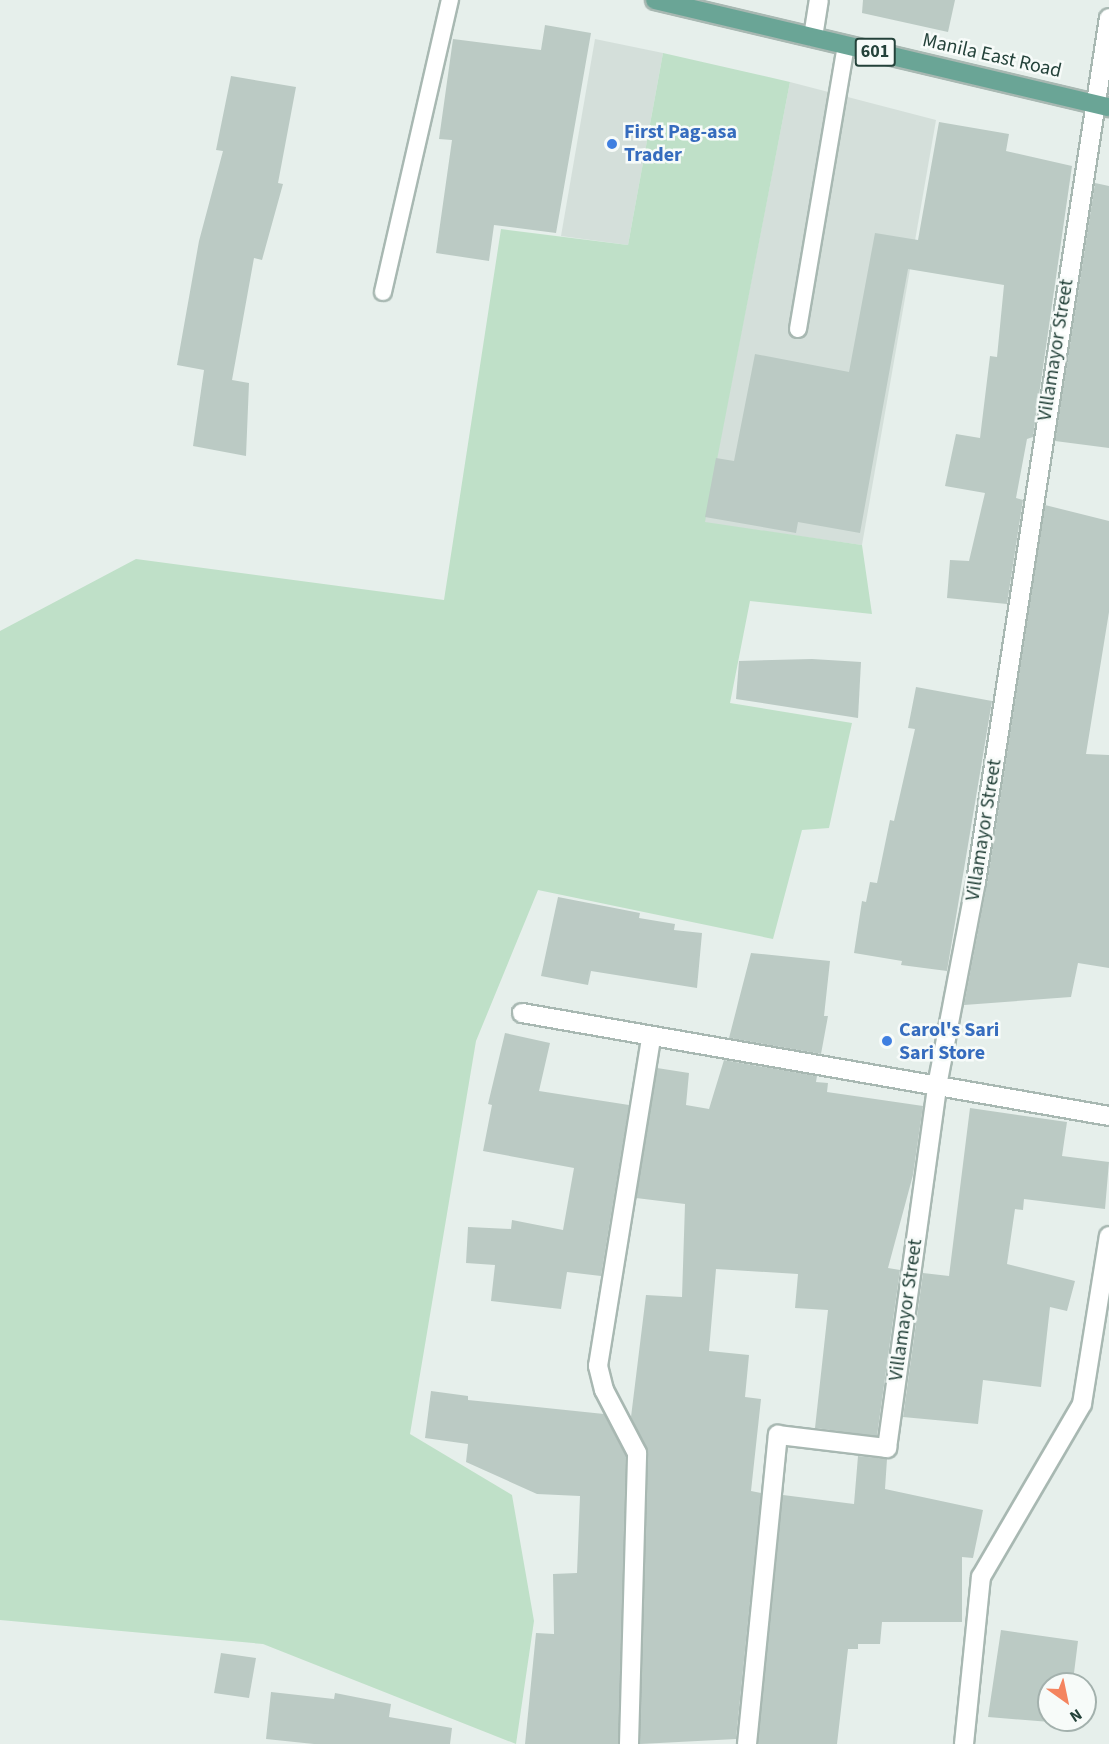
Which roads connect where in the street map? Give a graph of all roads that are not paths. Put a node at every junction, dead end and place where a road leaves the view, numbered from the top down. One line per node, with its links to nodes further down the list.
1 (450, 0): 8 (lane)
2 (655, 0): 5 (main road, Manila East Road / 601)
3 (819, 0): 5 (street)
4 (1109, 18): 7 (street, Villamayor Street)
5 (813, 37): 6 (main road, Manila East Road / 601)
6 (846, 45): 7 (main road, Manila East Road / 601); 9 (lane)
7 (1102, 105): 12 (street, Villamayor Street)
8 (383, 292)
9 (798, 329)
10 (522, 1013): 11 (street)
11 (651, 1037): 12 (street); 15 (street)
12 (937, 1086): 13 (street); 16 (street, Villamayor Street)
13 (1109, 1116)
14 (1109, 1236): 17 (street)
15 (629, 1744)
16 (747, 1744)
17 (964, 1744)

